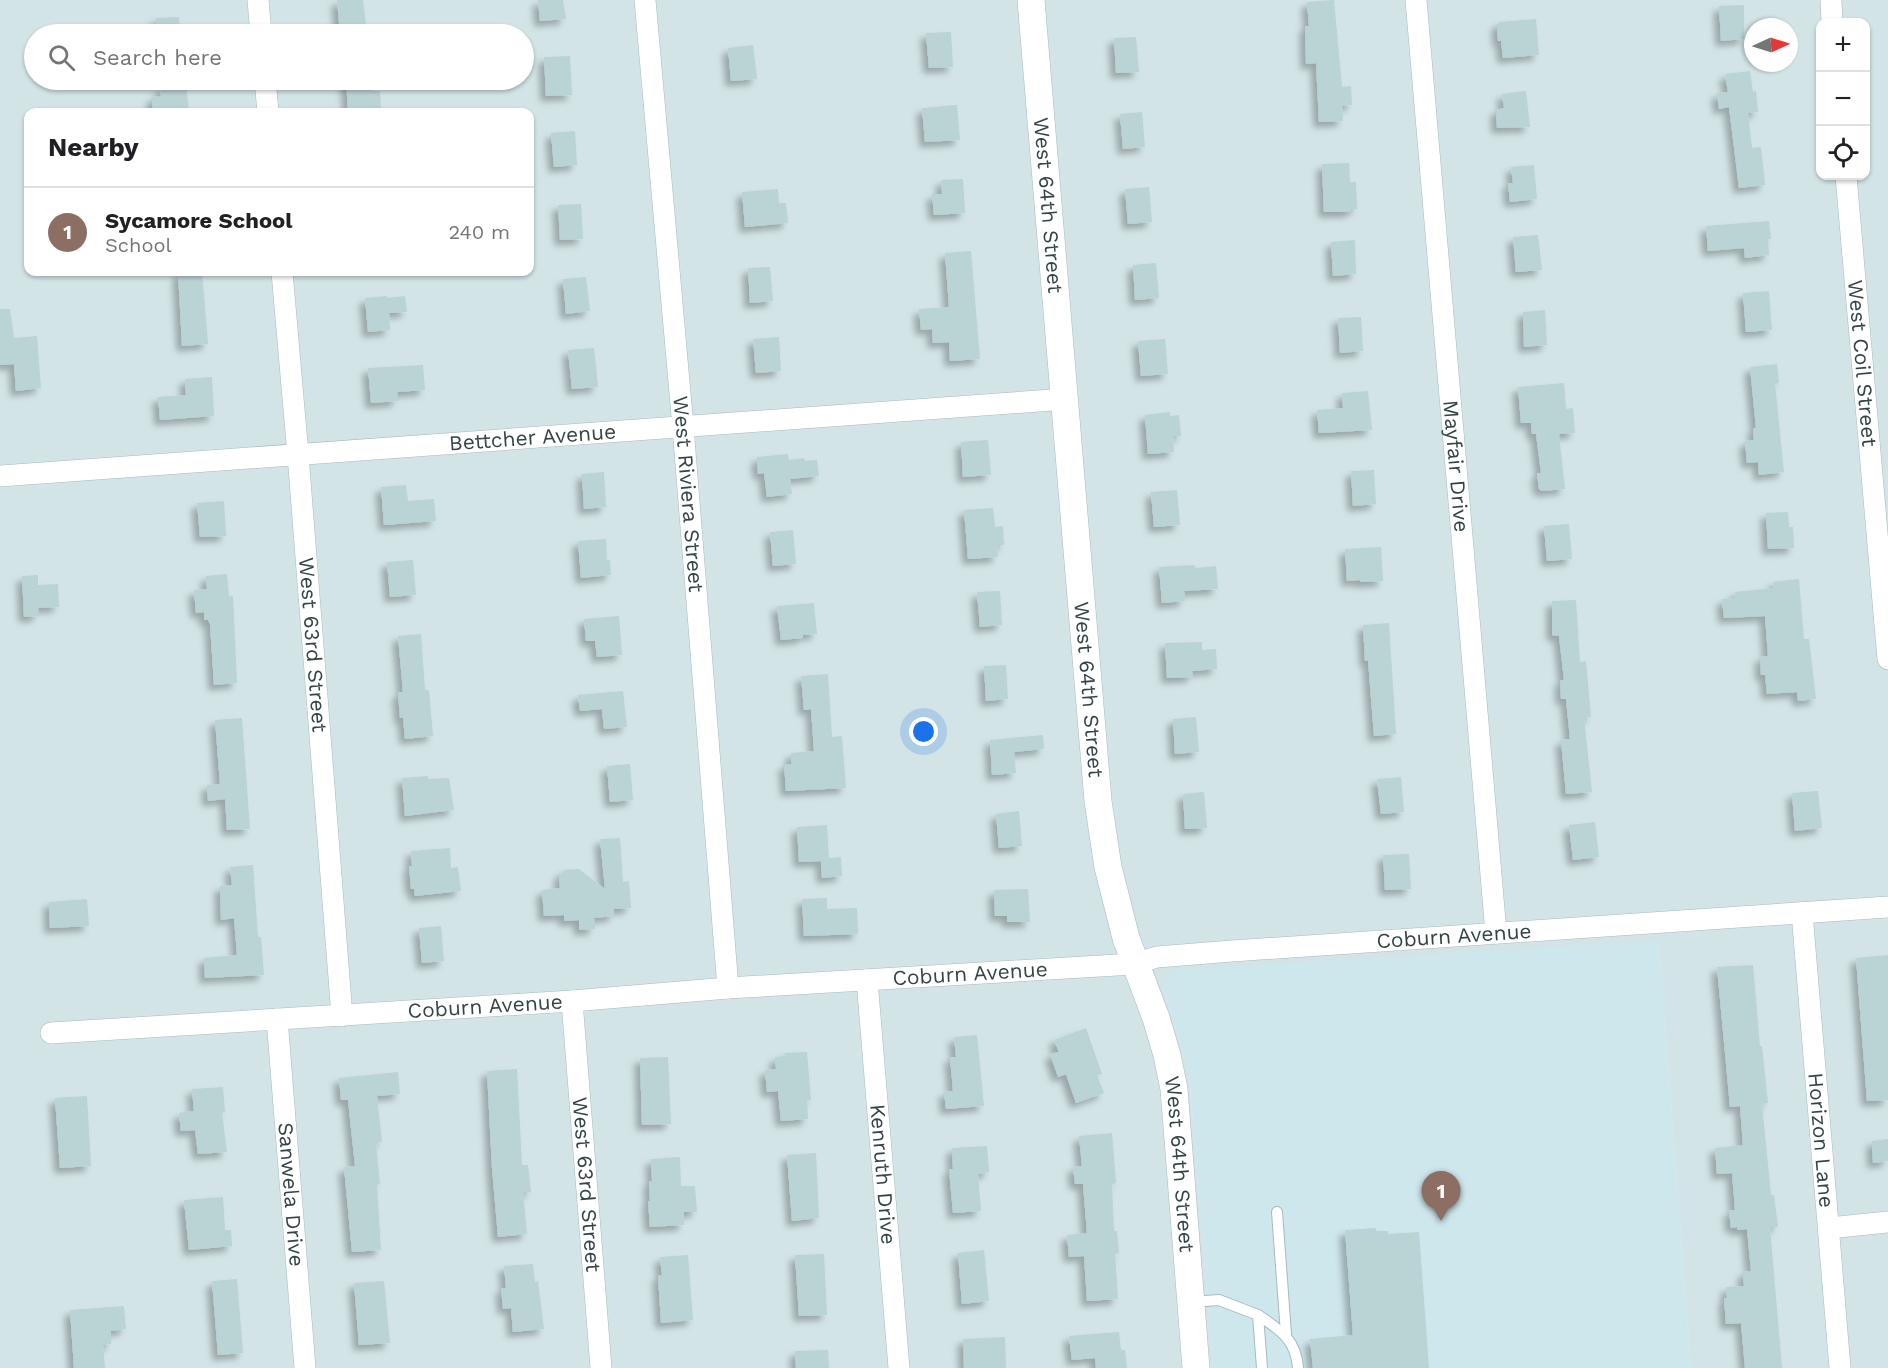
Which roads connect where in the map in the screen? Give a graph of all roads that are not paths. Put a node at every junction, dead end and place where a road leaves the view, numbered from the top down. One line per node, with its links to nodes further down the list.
1 (258, 0): 7 (street)
2 (645, 0): 13 (street, West Riviera Street)
3 (1031, 0): 12 (street, West 64th Street)
4 (1416, 0): 19 (street, Mayfair Drive)
5 (1830, 0): 6 (street)
6 (1832, 18)
7 (260, 24)
8 (266, 90): 9 (street)
9 (268, 108)
10 (1846, 180): 16 (street, West Coil Street)
11 (282, 276): 14 (street, West 63rd Street)
12 (1066, 399): 13 (street, Bettcher Avenue); 20 (street, West 64th Street)
13 (683, 427): 14 (street, Bettcher Avenue); 22 (street, West Riviera Street)
14 (298, 455): 15 (street, Bettcher Avenue); 24 (street, West 63rd Street)
15 (0, 476)
16 (1888, 659)
17 (1888, 907): 18 (street, Coburn Avenue)
18 (1802, 913): 19 (street, Coburn Avenue); 29 (street, Horizon Lane)
19 (1496, 933): 20 (street, Coburn Avenue)
20 (1134, 964): 21 (street, Coburn Avenue); 30 (street, West 64th Street)
21 (867, 980): 22 (street, Coburn Avenue); 35 (street, Kenruth Drive)
22 (728, 988): 23 (street, Coburn Avenue)
23 (572, 1001): 24 (street, Coburn Avenue); 34 (street, West 63rd Street)
24 (342, 1016): 25 (street, Coburn Avenue)
25 (277, 1019): 26 (street, Coburn Avenue); 33 (street, Sanwela Drive)
26 (51, 1033)
27 (1277, 1212): 32 (lane)
28 (1888, 1222): 29 (street)
29 (1829, 1228): 39 (street, Horizon Lane)
30 (1191, 1302): 31 (lane); 36 (street, West 64th Street)
31 (1258, 1315): 32 (lane); 37 (lane)
32 (1286, 1334): 38 (lane)
33 (305, 1368)
34 (601, 1368)
35 (899, 1368)
36 (1196, 1368)
37 (1262, 1368)
38 (1298, 1368)
39 (1840, 1368)

